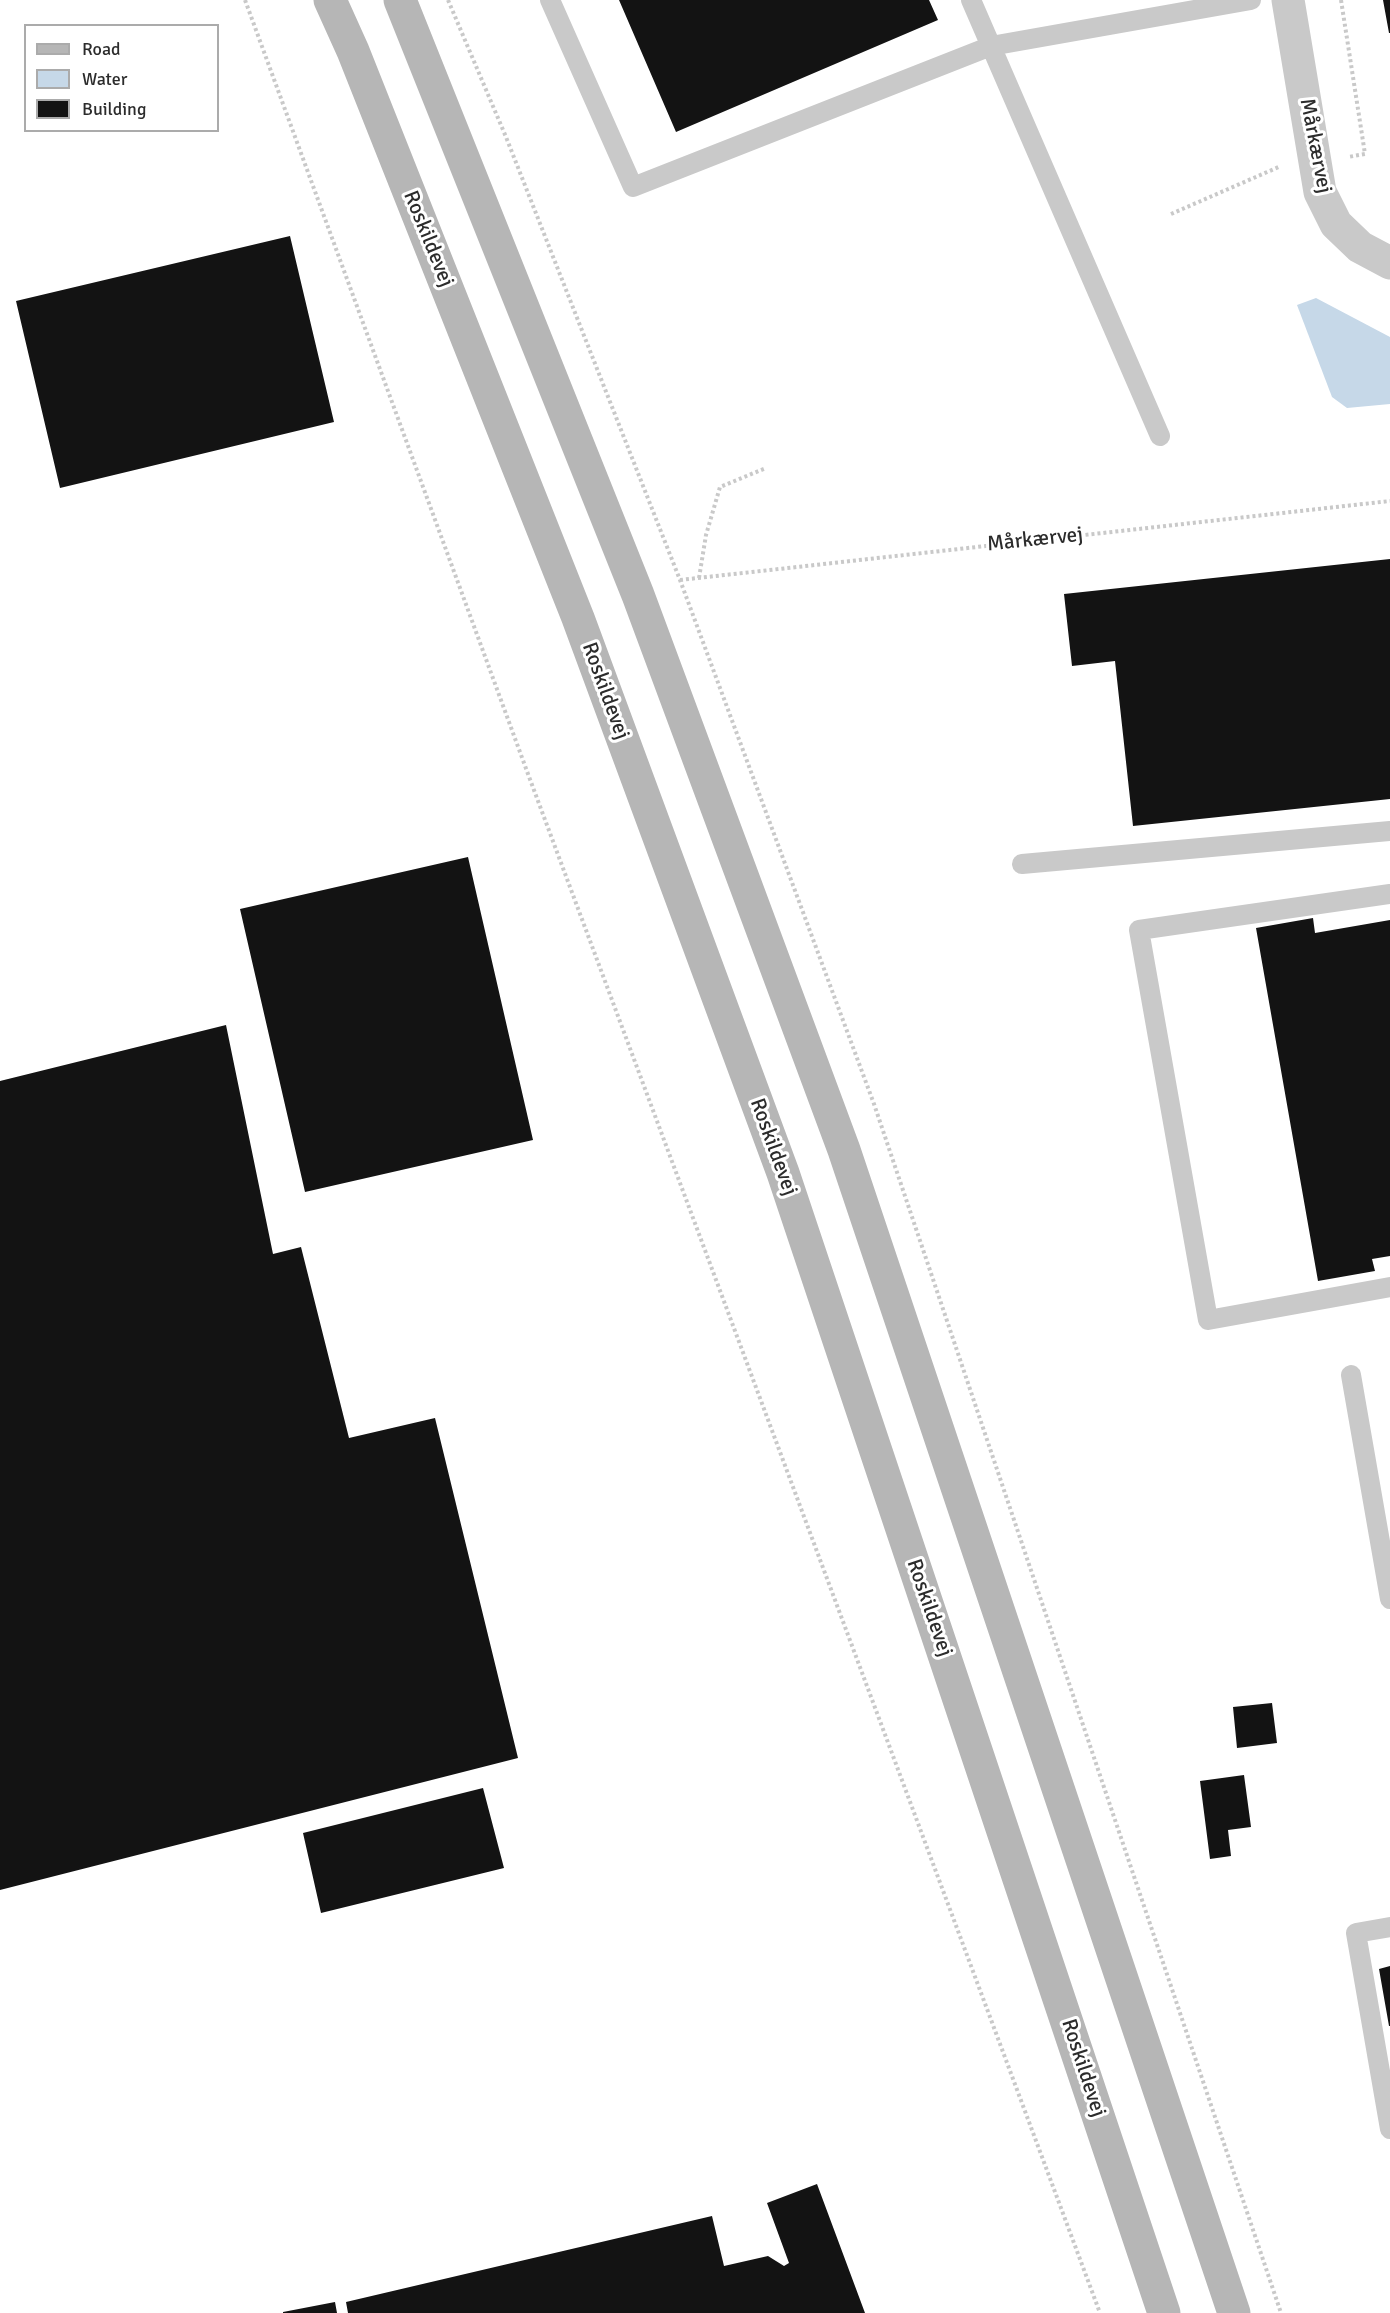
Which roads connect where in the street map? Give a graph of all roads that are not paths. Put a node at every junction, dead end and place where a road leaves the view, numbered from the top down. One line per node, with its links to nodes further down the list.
1 (330, 0): 18 (main road, Roskildevej)
2 (400, 0): 19 (main road)
3 (550, 0): 7 (lane)
4 (971, 0): 7 (lane)
5 (1251, 0): 7 (lane)
6 (1288, 0): 8 (street, Mårkærvej)
7 (991, 46): 9 (lane)
8 (1390, 263)
9 (1160, 436)
10 (1390, 831): 11 (lane)
11 (1022, 864)
12 (1390, 894): 13 (lane)
13 (1390, 1287)
14 (1351, 1375): 15 (lane)
15 (1390, 1599)
16 (1390, 1927): 17 (lane)
17 (1390, 2129)
18 (1164, 2313)
19 (1234, 2313)

